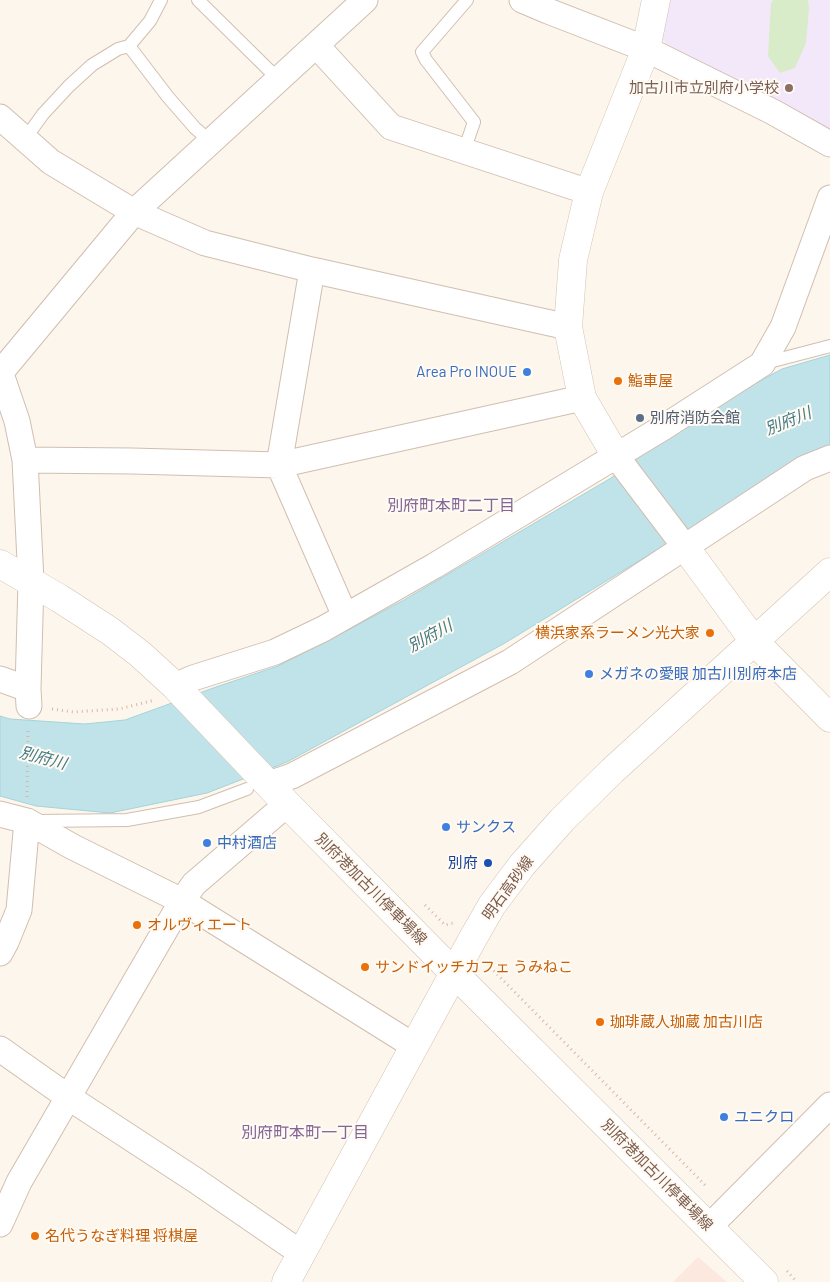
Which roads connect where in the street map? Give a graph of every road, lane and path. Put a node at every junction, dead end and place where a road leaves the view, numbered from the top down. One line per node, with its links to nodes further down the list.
1 (161, 0): 8 (lane)
2 (198, 0): 10 (lane)
3 (365, 0): 7 (street)
4 (467, 0): 15 (lane)
5 (522, 0): 9 (street)
6 (656, 0): 9 (main road)
7 (316, 45): 10 (street); 15 (street)
8 (129, 46): 12 (lane); 13 (lane)
9 (646, 49): 14 (street); 16 (main road)
10 (278, 79): 13 (street)
11 (1, 120): 12 (street)
12 (25, 139): 18 (street)
13 (211, 142): 18 (street)
14 (830, 144)
15 (464, 151): 16 (street)
16 (589, 192): 20 (main road)
17 (830, 198): 22 (street)
18 (134, 212): 19 (street); 23 (street)
19 (312, 270): 20 (street); 29 (street)
20 (568, 327): 24 (main road)
21 (830, 346): 22 (lane)
22 (762, 364): 26 (street)
23 (0, 372): 25 (street)
24 (582, 398): 26 (main road); 29 (street)
25 (9, 422): 28 (street)
26 (616, 456): 30 (street); 34 (street)
27 (830, 458): 30 (street)
28 (25, 460): 29 (street); 33 (street)
29 (278, 465): 34 (street)
30 (685, 547): 35 (main road); 40 (street)
31 (0, 564): 33 (main road, 別府港加古川停車場線)
32 (830, 572): 35 (main road, 明石高砂線)
33 (31, 581): 37 (main road, 別府港加古川停車場線); 38 (street)
34 (345, 616): 37 (street)
35 (754, 641): 39 (main road); 47 (main road, 明石高砂線)
36 (0, 679): 38 (street)
37 (175, 686): 38 (path); 40 (main road, 別府港加古川停車場線)
38 (28, 697): 43 (path)
39 (830, 718)
40 (258, 787): 41 (main road, 別府港加古川停車場線); 43 (lane)
41 (287, 804): 44 (street); 47 (main road, 別府港加古川停車場線)
42 (0, 814): 43 (street)
43 (27, 821): 44 (street); 45 (street)
44 (182, 902): 48 (street); 50 (street)
45 (0, 953)
46 (487, 956): 52 (path)
47 (454, 973): 48 (main road, 明石高砂線); 52 (main road, 別府港加古川停車場線)
48 (414, 1046): 54 (main road, 明石高砂線)
49 (0, 1049): 50 (street)
50 (68, 1097): 53 (street); 54 (street)
51 (830, 1105): 52 (street)
52 (718, 1217): 55 (main road, 別府港加古川停車場線)
53 (0, 1224)
54 (301, 1253): 56 (main road, 明石高砂線)
55 (774, 1275): 57 (path)
56 (286, 1282)
57 (797, 1282)

